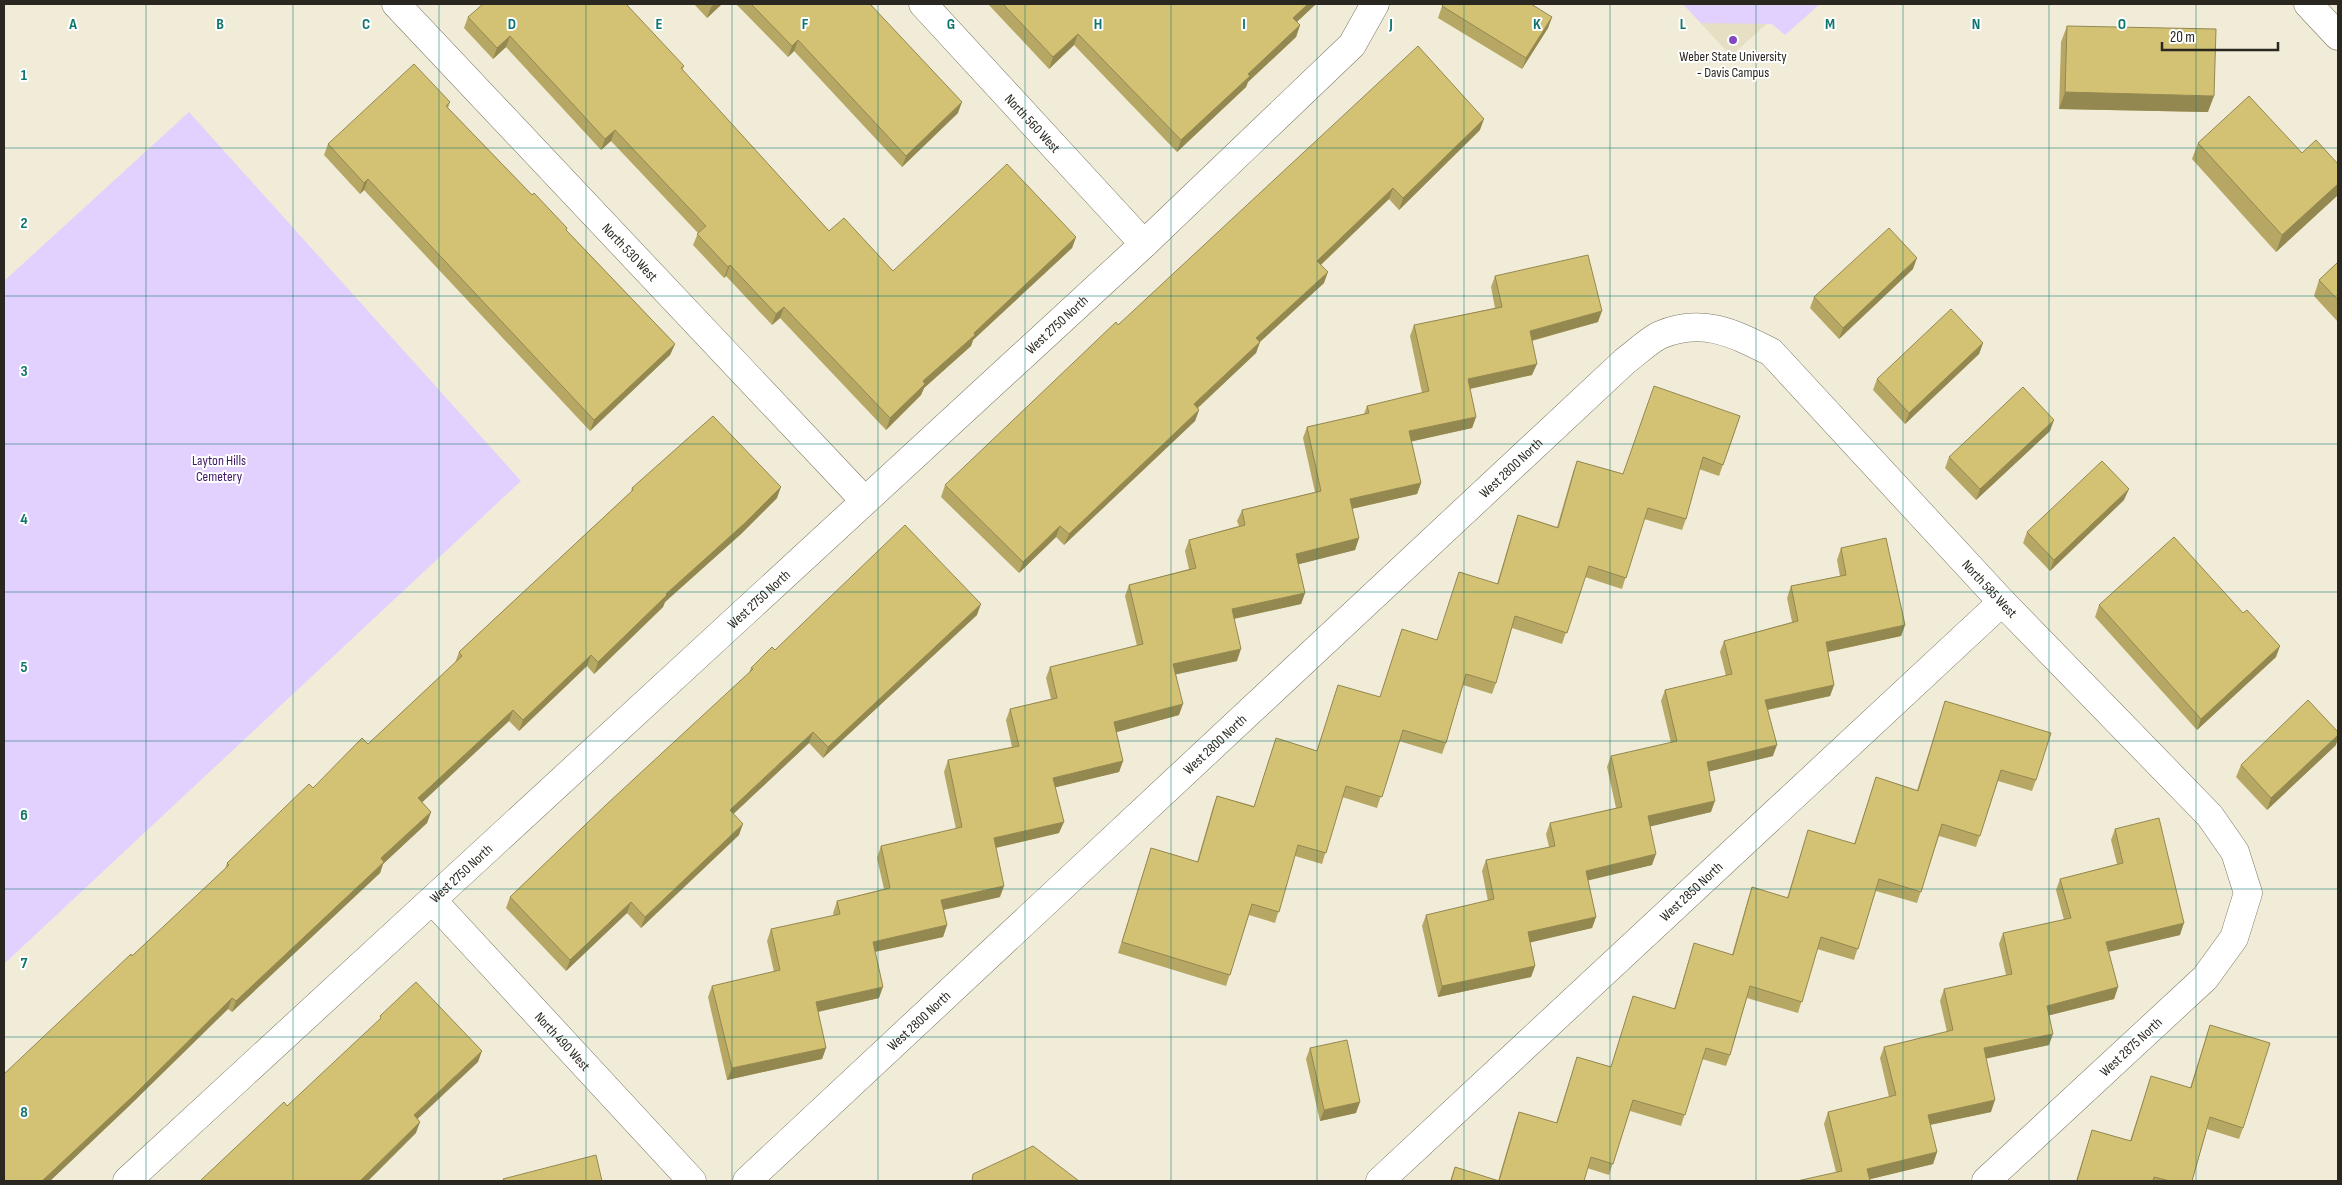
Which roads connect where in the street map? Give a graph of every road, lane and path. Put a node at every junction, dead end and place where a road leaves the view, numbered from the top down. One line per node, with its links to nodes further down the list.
1 (396, 4): 8 (street, North 530 West)
2 (923, 4): 6 (street, North 560 West)
3 (1375, 4): 6 (street, West 2750 North)
4 (2308, 4): 5 (street)
5 (2338, 36)
6 (1144, 244): 8 (street, West 2750 North)
7 (1693, 326): 9 (street, North 585 West); 14 (street, West 2800 North)
8 (864, 500): 11 (street, West 2750 North)
9 (2002, 602): 10 (street, North 585 West); 15 (street, West 2850 North)
10 (2248, 893): 16 (street, West 2875 North)
11 (433, 902): 12 (street, West 2750 North); 13 (street, North 490 West)
12 (127, 1181)
13 (692, 1181)
14 (746, 1181)
15 (1380, 1181)
16 (1986, 1181)

